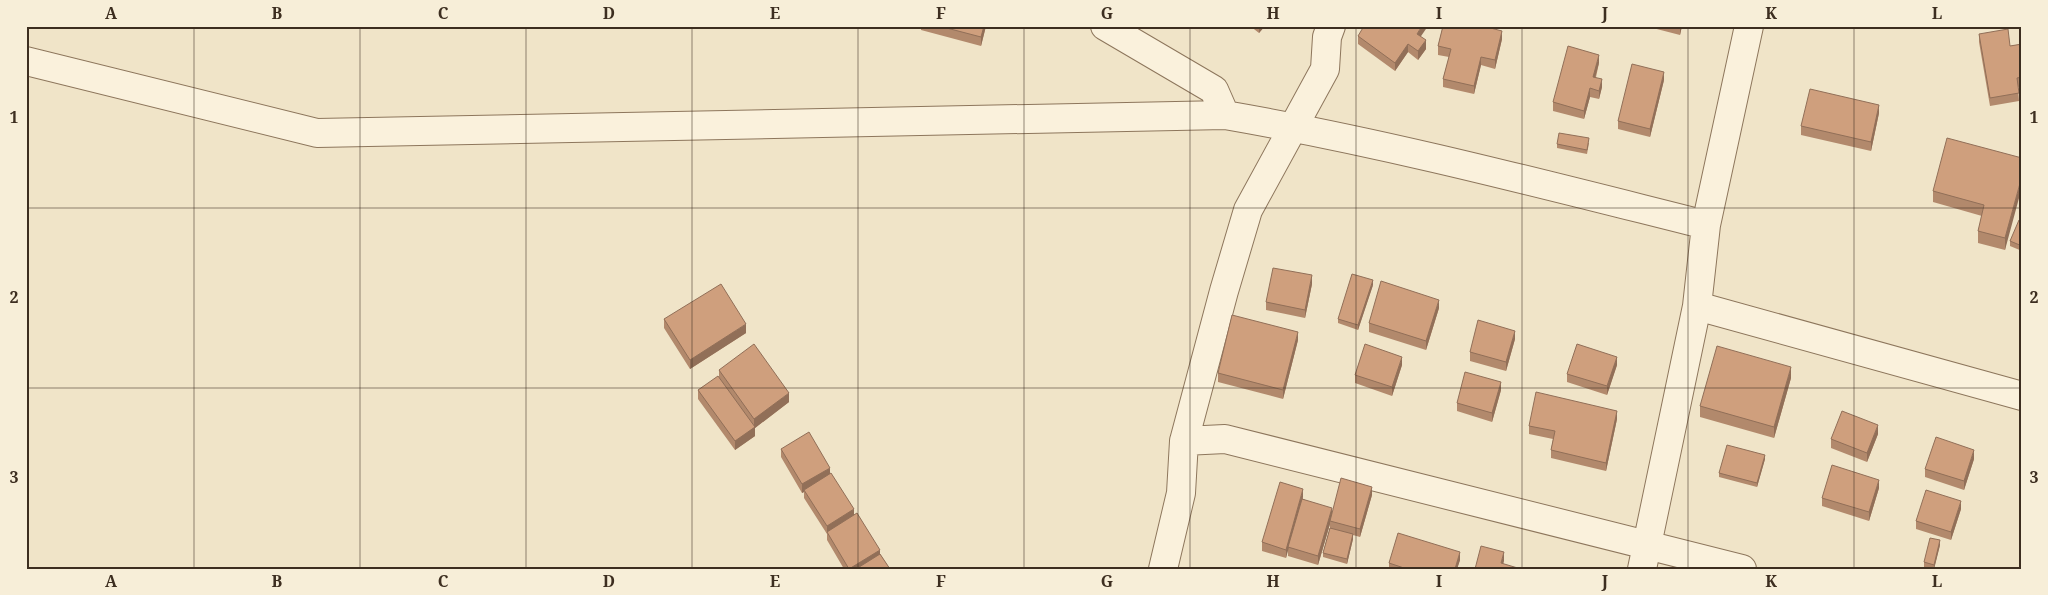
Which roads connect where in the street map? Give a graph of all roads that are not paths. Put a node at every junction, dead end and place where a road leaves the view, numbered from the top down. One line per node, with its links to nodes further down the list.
1 (1105, 26): 5 (street)
2 (1331, 26): 6 (street)
3 (1749, 26): 7 (street)
4 (26, 61): 5 (street)
5 (1225, 114): 6 (street)
6 (1295, 127): 7 (street); 10 (street)
7 (1706, 225): 8 (street)
8 (1697, 306): 9 (street); 11 (street)
9 (2022, 396)
10 (1184, 441): 11 (street); 12 (street)
11 (1645, 557): 13 (street)
12 (1162, 569)
13 (1742, 569)

